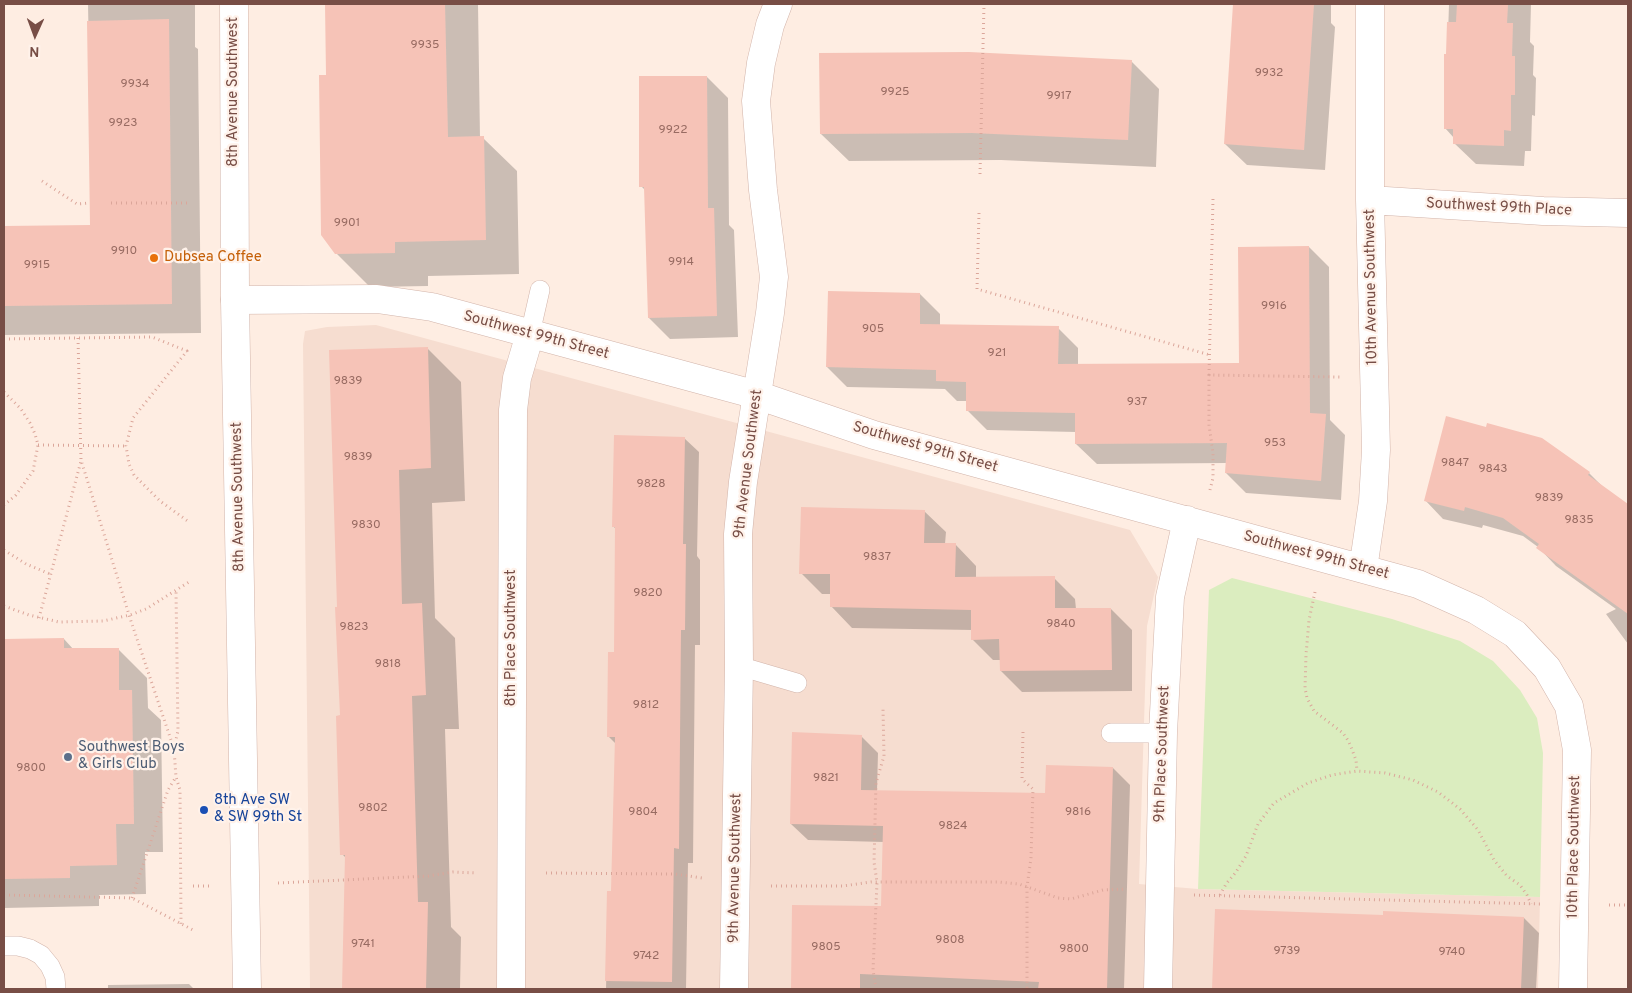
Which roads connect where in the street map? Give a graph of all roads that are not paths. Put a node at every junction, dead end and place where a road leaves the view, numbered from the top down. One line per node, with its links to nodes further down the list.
1 (234, 4): 7 (street, 8th Avenue Southwest)
2 (778, 4): 9 (street, 9th Avenue Southwest)
3 (1370, 4): 4 (street, 10th Avenue Southwest)
4 (1370, 200): 5 (street, Southwest 99th Place); 11 (street, 10th Avenue Southwest)
5 (1628, 213)
6 (540, 290): 8 (lane, 8th Place Southwest)
7 (235, 300): 8 (street, Southwest 99th Street); 19 (street, 8th Avenue Southwest)
8 (530, 334): 9 (street, Southwest 99th Street); 20 (street, 8th Place Southwest)
9 (757, 395): 10 (street, Southwest 99th Street); 12 (street, 9th Avenue Southwest)
10 (1187, 520): 11 (street, Southwest 99th Street); 16 (street, 9th Place Southwest)
11 (1363, 569): 14 (street, Southwest 99th Street)
12 (739, 666): 13 (lane); 21 (street, 9th Avenue Southwest)
13 (797, 683)
14 (1569, 706): 23 (street, 10th Place Southwest)
15 (1111, 733): 16 (lane)
16 (1163, 733): 22 (street, 9th Place Southwest)
17 (4, 946): 18 (lane)
18 (56, 989)
19 (247, 989)
20 (510, 989)
21 (734, 989)
22 (1158, 989)
23 (1572, 989)

